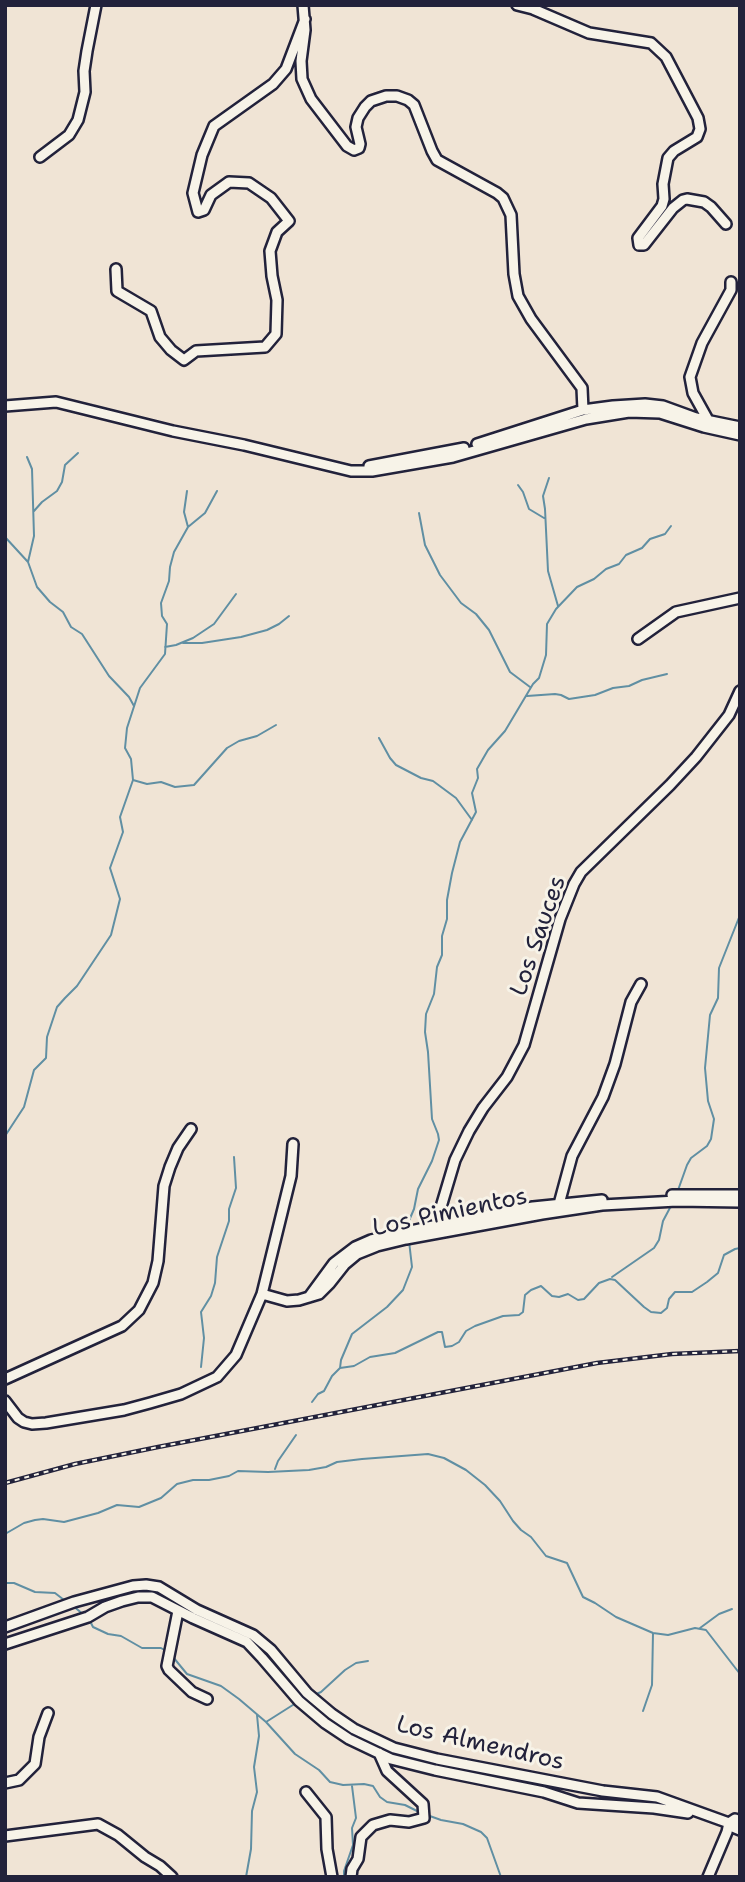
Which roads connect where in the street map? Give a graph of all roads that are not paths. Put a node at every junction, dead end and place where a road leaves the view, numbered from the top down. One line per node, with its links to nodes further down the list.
1 (96, 5): 5 (street)
2 (303, 5): 4 (street)
3 (517, 5): 6 (street)
4 (305, 19): 7 (street); 10 (street)
5 (40, 157)
6 (726, 224)
7 (116, 269)
8 (731, 282): 11 (street)
9 (5, 406): 13 (street)
10 (583, 410): 11 (street); 14 (street)
11 (708, 421): 12 (street)
12 (740, 427)
13 (740, 435)
14 (369, 466)
15 (740, 598): 16 (street)
16 (638, 639)
17 (740, 691): 24 (street, Los Sauces)
18 (641, 985): 23 (street)
19 (191, 1129): 26 (street)
20 (293, 1144): 25 (street)
21 (740, 1195): 23 (street, Los Pimientos)
22 (740, 1202): 24 (street, Los Pimientos)
23 (559, 1204): 24 (street, Los Pimientos)
24 (442, 1228): 25 (street, Los Pimientos)
25 (261, 1294): 27 (street)
26 (5, 1379)
27 (5, 1401)
28 (168, 1592): 29 (street); 31 (street, Los Almendros); 38 (street, Los Almendros)
29 (166, 1605): 30 (street, Los Almendros); 32 (street, Los Almendros)
30 (178, 1611): 33 (street); 35 (street, Los Almendros)
31 (5, 1628)
32 (5, 1644)
33 (207, 1699)
34 (48, 1713): 36 (street)
35 (379, 1753): 38 (street, Los Almendros); 45 (street)
36 (5, 1783)
37 (306, 1792): 44 (street)
38 (705, 1815): 40 (street, Los Almendros)
39 (740, 1821): 40 (street)
40 (729, 1823): 41 (street, Los Almendros); 46 (street)
41 (740, 1829)
42 (5, 1836): 43 (street)
43 (172, 1877)
44 (332, 1877)
45 (351, 1877)
46 (708, 1877)

